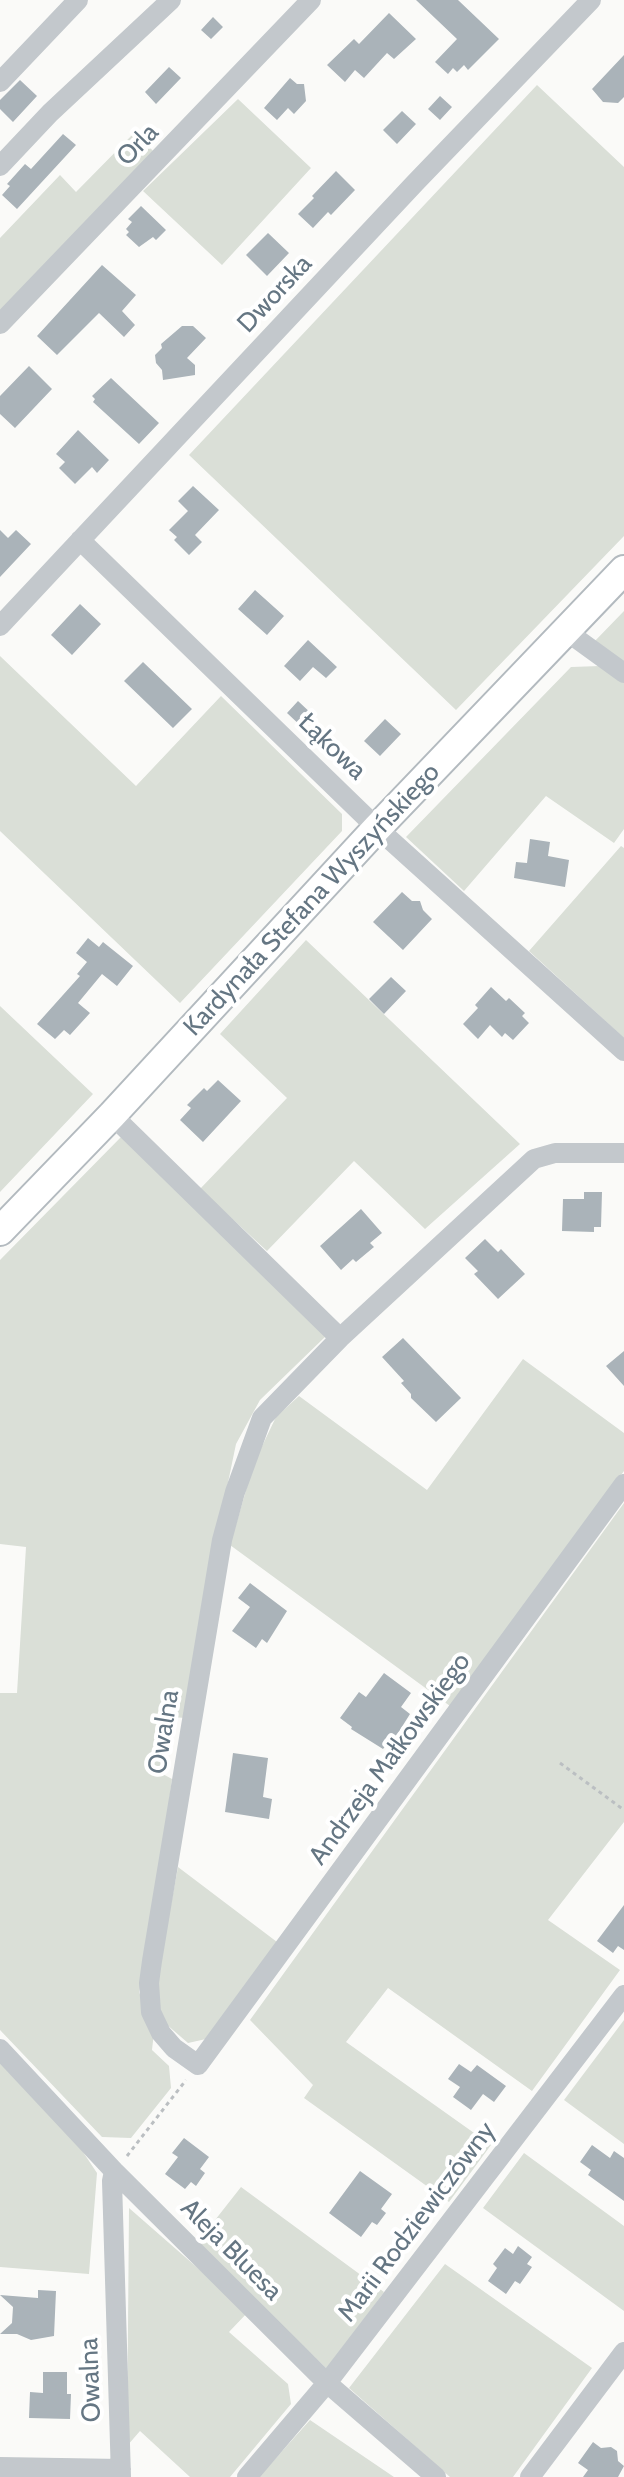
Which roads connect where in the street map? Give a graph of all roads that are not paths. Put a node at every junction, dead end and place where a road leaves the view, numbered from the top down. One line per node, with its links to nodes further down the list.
1 (78, 0): 5 (street)
2 (171, 0): 6 (street)
3 (311, 0): 7 (street, Orla)
4 (591, 0): 8 (street, Dworska)
5 (0, 82)
6 (0, 166)
7 (0, 324)
8 (80, 540): 10 (street, Dworska); 13 (street, Łąkowa)
9 (624, 570): 11 (main road, Kardynała Stefana Wyszyńskiego)
10 (0, 626)
11 (566, 631): 12 (street); 13 (main road, Kardynała Stefana Wyszyńskiego)
12 (624, 673)
13 (377, 828): 14 (street, Łąkowa); 15 (main road, Kardynała Stefana Wyszyńskiego)
14 (624, 1051)
15 (112, 1115): 17 (main road, Kardynała Stefana Wyszyńskiego); 18 (street)
16 (624, 1153): 18 (street, Owalna)
17 (0, 1231)
18 (340, 1338): 22 (street, Owalna)
19 (624, 1484): 22 (street, Andrzeja Małkowskiego)
20 (624, 1995): 25 (street, Marii Rodziewiczówny)
21 (0, 2049): 23 (street, Aleja Bluesa)
22 (198, 2065)
23 (114, 2171): 25 (street, Aleja Bluesa); 27 (street, Owalna)
24 (624, 2352): 30 (street)
25 (327, 2383): 28 (street, Marii Rodziewiczówny); 29 (street, Aleja Bluesa)
26 (0, 2467): 27 (street)
27 (121, 2473)
28 (247, 2477)
29 (436, 2477)
30 (530, 2477)

